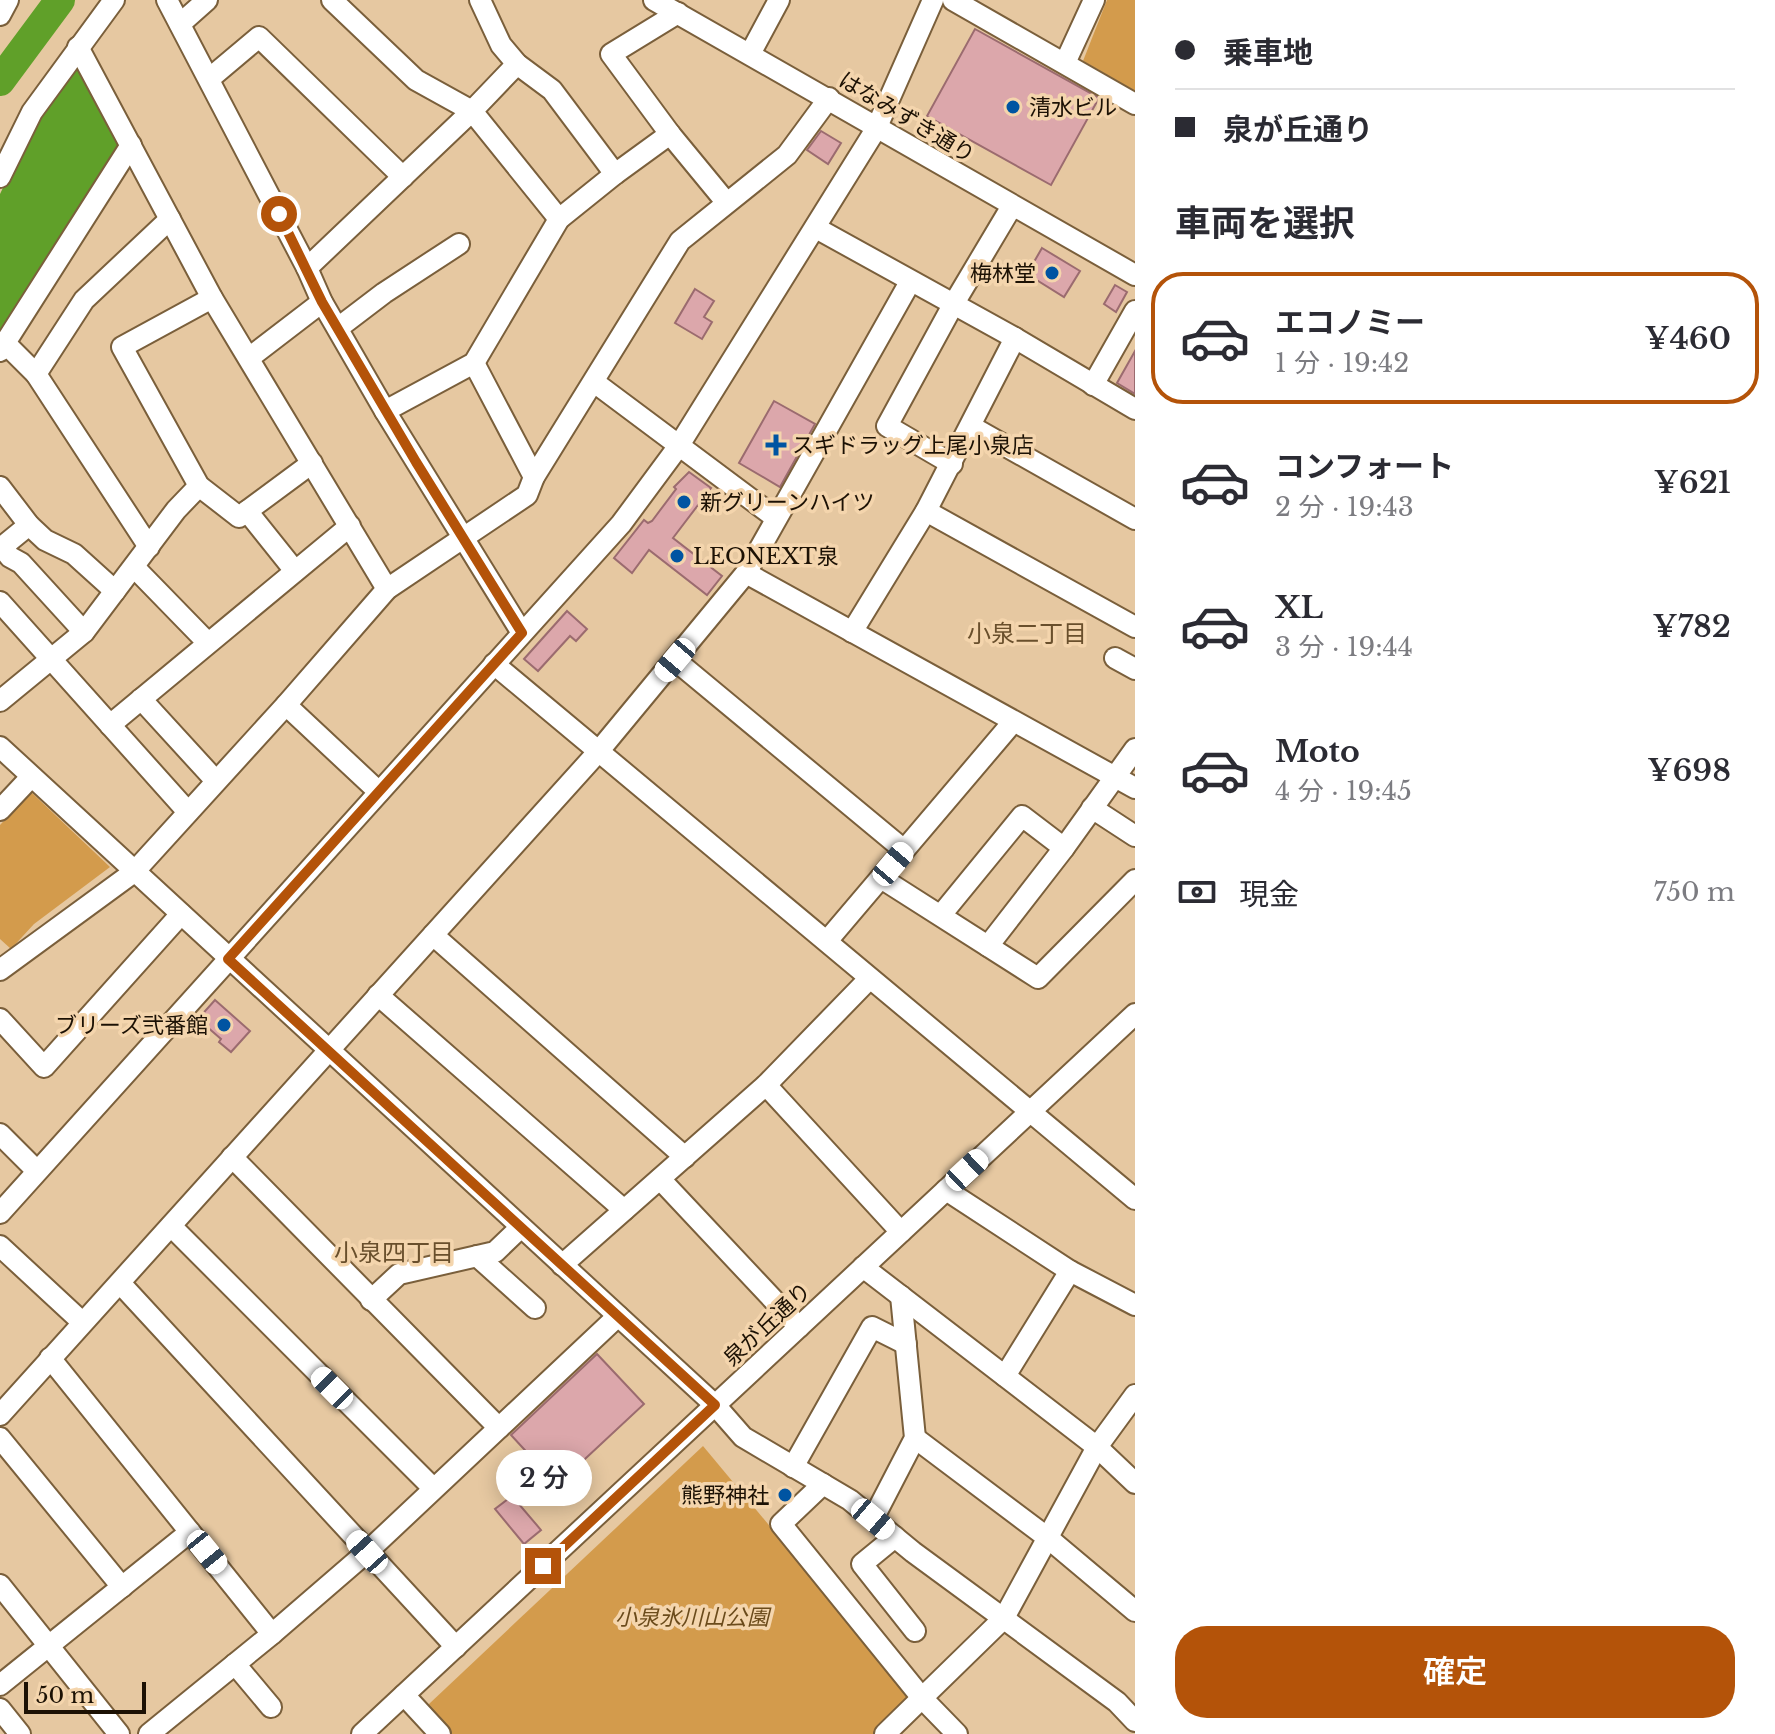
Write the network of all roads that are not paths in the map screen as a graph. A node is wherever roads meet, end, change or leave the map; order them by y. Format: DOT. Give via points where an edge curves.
graph roads {
  1 [pos="8,0"];
  2 [pos="114,0"];
  3 [pos="167,0"];
  4 [pos="207,0"];
  5 [pos="332,0"];
  6 [pos="480,0"];
  7 [pos="654,0"];
  8 [pos="779,0"];
  9 [pos="933,0"];
  10 [pos="953,0"];
  11 [pos="1094,0"];
  12 [pos="678,13"];
  13 [pos="0,15"];
  14 [pos="180,24"];
  15 [pos="78,47"];
  16 [pos="750,54"];
  17 [pos="1065,63"];
  18 [pos="517,64"];
  19 [pos="209,79"];
  20 [pos="829,98"];
  21 [pos="1135,104"];
  22 [pos="472,111"];
  23 [pos="876,129"];
  24 [pos="670,134"];
  25 [pos="131,145"];
  26 [pos="615,174"];
  27 [pos="0,177"];
  28 [pos="403,177"];
  29 [pos="726,202"];
  30 [pos="1012,206"];
  31 [pos="170,219"];
  32 [pos="559,219"];
  33 [pos="816,228"];
  34 [pos="459,244"];
  35 [pos="307,268"];
  36 [pos="1135,275"];
  37 [pos="910,282"];
  38 [pos="212,298"];
  39 [pos="322,302"];
  40 [pos="953,305"];
  41 [pos="1135,311"];
  42 [pos="338,328"];
  43 [pos="1015,338"];
  44 [pos="2,347"];
  45 [pos="249,358"];
  46 [pos="474,363"];
  47 [pos="36,374"];
  48 [pos="594,382"];
  49 [pos="1093,385"];
  50 [pos="1135,409"];
  51 [pos="385,411"];
  52 [pos="972,427"];
  53 [pos="678,447"];
  54 [pos="312,463"];
  55 [pos="952,464"];
  56 [pos="534,477"];
  57 [pos="199,486"];
  58 [pos="0,487"];
  59 [pos="247,511"];
  60 [pos="926,511"];
  61 [pos="776,518"];
  62 [pos="1135,519"];
  63 [pos="29,525"];
  64 [pos="350,526"];
  65 [pos="462,538"];
  66 [pos="149,547"];
  67 [pos="134,567"];
  68 [pos="295,571"];
  69 [pos="746,573"];
  70 [pos="387,589"];
  71 [pos="115,591"];
  72 [pos="3,610"];
  73 [pos="1135,627"];
  74 [pos="84,632"];
  75 [pos="852,632"];
  76 [pos="522,633"];
  77 [pos="208,643"];
  78 [pos="1115,658"];
  79 [pos="51,659"];
  80 [pos="675,660"];
  81 [pos="494,664"];
  82 [pos="1135,669"];
  83 [pos="141,699"];
  84 [pos="0,701"];
  85 [pos="286,705"];
  86 [pos="1013,722"];
  87 [pos="110,725"];
  88 [pos="0,747"];
  89 [pos="1135,749"];
  90 [pos="598,752"];
  91 [pos="31,777"];
  92 [pos="1114,777"];
  93 [pos="216,781"];
  94 [pos="1135,788"];
  95 [pos="379,792"];
  96 [pos="1092,808"];
  97 [pos="0,810"];
  98 [pos="188,812"];
  99 [pos="1135,836"];
  100 [pos="1064,848"];
  101 [pos="904,850"];
  102 [pos="134,872"];
  103 [pos="881,878"];
  104 [pos="1135,880"];
  105 [pos="181,914"];
  106 [pos="941,915"];
  107 [pos="433,935"];
  108 [pos="827,941"];
  109 [pos="988,946"];
  110 [pos="228,959"];
  111 [pos="0,970"];
  112 [pos="869,979"];
  113 [pos="378,995"];
  114 [pos="1135,1014"];
  115 [pos="0,1019"];
  116 [pos="328,1051"];
  117 [pos="766,1085"];
  118 [pos="1030,1111"];
  119 [pos="0,1134"];
  120 [pos="232,1157"];
  121 [pos="685,1157"];
  122 [pos="37,1171"];
  123 [pos="660,1179"];
  124 [pos="946,1190"];
  125 [pos="1135,1199"];
  126 [pos="624,1210"];
  127 [pos="0,1213"];
  128 [pos="171,1226"];
  129 [pos="521,1227"];
  130 [pos="901,1232"];
  131 [pos="0,1246"];
  132 [pos="477,1256"];
  133 [pos="562,1265"];
  134 [pos="863,1267"];
  135 [pos="1070,1271"];
  136 [pos="120,1283"];
  137 [pos="901,1296"];
  138 [pos="371,1300"];
  139 [pos="1135,1305"];
  140 [pos="535,1308"];
  141 [pos="618,1316"];
  142 [pos="82,1322"];
  143 [pos="799,1327"];
  144 [pos="906,1344"];
  145 [pos="50,1358"];
  146 [pos="1005,1376"];
  147 [pos="1135,1395"];
  148 [pos="715,1405"];
  149 [pos="0,1415"];
  150 [pos="499,1428"];
  151 [pos="0,1438"];
  152 [pos="915,1438"];
  153 [pos="1097,1447"];
  154 [pos="793,1467"];
  155 [pos="1135,1483"];
  156 [pos="823,1484"];
  157 [pos="433,1488"];
  158 [pos="873,1519"];
  159 [pos="190,1532"];
  160 [pos="895,1537"];
  161 [pos="1048,1538"];
  162 [pos="367,1552"];
  163 [pos="0,1585"];
  164 [pos="122,1587"];
  165 [pos="1135,1611"];
  166 [pos="1004,1618"];
  167 [pos="915,1631"];
  168 [pos="272,1634"];
  169 [pos="49,1647"];
  170 [pos="456,1647"];
  171 [pos="235,1664"];
  172 [pos="0,1685"];
  173 [pos="404,1695"];
  174 [pos="922,1698"];
  175 [pos="271,1707"];
  176 [pos="0,1709"];
  177 [pos="1135,1721"];
  178 [pos="20,1734"];
  179 [pos="119,1734"];
  180 [pos="149,1734"];
  181 [pos="362,1734"];
  182 [pos="440,1734"];
  183 [pos="885,1734"];
  184 [pos="957,1734"];
  1 -- 13 [label="street"];
  2 -- 15 [label="street"];
  3 -- 14 [label="street"];
  4 -- 14 [label="street"];
  5 -- 22 [label="street" via="416,80"];
  6 -- 18 [label="street" via="501,45"];
  7 -- 12 [label="street, はなみずき通り"];
  8 -- 16 [label="street"];
  9 -- 23 [label="street"];
  10 -- 17 [label="street"];
  11 -- 17 [label="street"];
  12 -- 16 [label="street, はなみずき通り"];
  12 -- 24 [label="street" via="611,54"];
  14 -- 19 [label="street"];
  15 -- 25 [label="street"];
  15 -- 27 [label="street" via="32,112"];
  16 -- 20 [label="street, はなみずき通り"];
  17 -- 21 [label="street"];
  18 -- 22 [label="street"];
  18 -- 26 [label="street" via="552,90"];
  19 -- 28 [label="street" via="259,37"];
  19 -- 35 [label="street"];
  20 -- 23 [label="street, はなみずき通り"];
  20 -- 29 [label="street" via="787,155"];
  22 -- 28 [label="street"];
  22 -- 32 [label="street"];
  23 -- 30 [label="street, はなみずき通り"];
  23 -- 33 [label="street"];
  24 -- 26 [label="street"];
  24 -- 29 [label="street"];
  25 -- 31 [label="street"];
  25 -- 44 [label="street"];
  26 -- 32 [label="street"];
  28 -- 35 [label="street"];
  29 -- 48 [label="street" via="680,241"];
  30 -- 36 [label="street, はなみずき通り"];
  30 -- 40 [label="street"];
  31 -- 38 [label="street"];
  31 -- 47 [label="street" via="84,300"];
  32 -- 46 [label="street"];
  33 -- 37 [label="street"];
  33 -- 53 [label="street"];
  34 -- 42 [label="street"];
  35 -- 39 [label="street"];
  37 -- 40 [label="street"];
  37 -- 61 [label="street"];
  38 -- 45 [label="street"];
  38 -- 57 [label="street" via="122,347"];
  39 -- 42 [label="street"];
  39 -- 45 [label="street"];
  40 -- 43 [label="street"];
  40 -- 55 [label="street" via="887,426"];
  41 -- 49 [label="street"];
  42 -- 51 [label="street"];
  43 -- 49 [label="street"];
  43 -- 52 [label="street"];
  44 -- 47 [label="street"];
  45 -- 54 [label="street"];
  46 -- 51 [label="street"];
  46 -- 56 [label="street"];
  47 -- 66 [label="street"];
  48 -- 53 [label="street"];
  48 -- 56 [label="street"];
  49 -- 50 [label="street"];
  51 -- 65 [label="street"];
  52 -- 55 [label="street"];
  52 -- 62 [label="street"];
  53 -- 61 [label="street"];
  53 -- 76 [label="street" via="621,524"];
  54 -- 59 [label="street"];
  54 -- 64 [label="street"];
  55 -- 60 [label="street"];
  56 -- 65 [label="street" via="527,495"];
  57 -- 59 [label="street" via="239,517"];
  57 -- 66 [label="street"];
  58 -- 63 [label="street"];
  59 -- 68 [label="street"];
  60 -- 73 [label="street"];
  60 -- 75 [label="street"];
  61 -- 69 [label="street"];
  63 -- 71 [label="street" via="74,554"];
  63 -- 74 [label="street" via="2,547"];
  64 -- 68 [label="street"];
  64 -- 70 [label="street"];
  65 -- 70 [label="street"];
  65 -- 76 [label="street"];
  66 -- 67 [label="street"];
  67 -- 71 [label="street"];
  67 -- 77 [label="street"];
  68 -- 77 [label="street"];
  69 -- 75 [label="street"];
  69 -- 80 [label="street"];
  70 -- 85 [label="street"];
  71 -- 74 [label="street"];
  72 -- 79 [label="street"];
  74 -- 79 [label="street"];
  75 -- 86 [label="street"];
  76 -- 81 [label="street"];
  77 -- 83 [label="street"];
  78 -- 82 [label="street"];
  79 -- 84 [label="street"];
  79 -- 87 [label="street"];
  80 -- 90 [label="street"];
  80 -- 101 [label="street"];
  81 -- 90 [label="street"];
  81 -- 95 [label="street"];
  83 -- 87 [label="street"];
  83 -- 93 [label="street"];
  85 -- 93 [label="street"];
  85 -- 95 [label="street"];
  86 -- 92 [label="street"];
  86 -- 101 [label="street"];
  87 -- 98 [label="street"];
  88 -- 91 [label="street"];
  89 -- 92 [label="street"];
  90 -- 107 [label="street"];
  90 -- 108 [label="street"];
  91 -- 97 [label="street"];
  91 -- 102 [label="street"];
  92 -- 94 [label="street"];
  92 -- 96 [label="street"];
  93 -- 98 [label="street"];
  95 -- 110 [label="street"];
  96 -- 99 [label="street"];
  96 -- 100 [label="street"];
  98 -- 102 [label="street"];
  100 -- 106 [label="street" via="1022,816"];
  100 -- 109 [label="street"];
  101 -- 103 [label="street"];
  102 -- 105 [label="street"];
  102 -- 111 [label="street"];
  103 -- 106 [label="street"];
  103 -- 108 [label="street"];
  104 -- 109 [label="street" via="1038,978"];
  105 -- 110 [label="street"];
  105 -- 115 [label="street" via="44,1067"];
  106 -- 109 [label="street"];
  107 -- 113 [label="street"];
  107 -- 121 [label="street"];
  108 -- 112 [label="street"];
  110 -- 116 [label="street"];
  110 -- 122 [label="street"];
  112 -- 117 [label="street"];
  112 -- 118 [label="street"];
  113 -- 116 [label="street"];
  113 -- 126 [label="street"];
  114 -- 118 [label="street, 泉が丘通り"];
  116 -- 120 [label="street"];
  116 -- 129 [label="street"];
  117 -- 121 [label="street"];
  117 -- 130 [label="street"];
  118 -- 124 [label="street, 泉が丘通り"];
  118 -- 125 [label="street"];
  119 -- 122 [label="street"];
  120 -- 128 [label="street"];
  120 -- 138 [label="street"];
  121 -- 123 [label="street"];
  122 -- 127 [label="street"];
  123 -- 126 [label="street"];
  123 -- 143 [label="street"];
  124 -- 130 [label="street, 泉が丘通り"];
  124 -- 135 [label="street"];
  126 -- 133 [label="street"];
  128 -- 136 [label="street"];
  128 -- 157 [label="street"];
  129 -- 132 [label="street" via="495,1252"];
  129 -- 133 [label="street"];
  130 -- 134 [label="street, 泉が丘通り"];
  131 -- 142 [label="street"];
  132 -- 138 [label="street" via="399,1274"];
  132 -- 140 [label="street"];
  133 -- 141 [label="street"];
  134 -- 137 [label="street"];
  134 -- 143 [label="street, 泉が丘通り"];
  135 -- 139 [label="street"];
  135 -- 146 [label="street"];
  136 -- 142 [label="street"];
  136 -- 162 [label="street"];
  137 -- 144 [label="street"];
  137 -- 146 [label="street"];
  138 -- 150 [label="street"];
  141 -- 148 [label="street"];
  141 -- 150 [label="street"];
  142 -- 145 [label="street"];
  143 -- 148 [label="street, 泉が丘通り"];
  144 -- 152 [label="street"];
  144 -- 154 [label="street" via="872,1327"];
  145 -- 149 [label="street"];
  145 -- 159 [label="street"];
  146 -- 153 [label="street"];
  147 -- 153 [label="street"];
  148 -- 154 [label="street" via="743,1437"];
  148 -- 170 [label="street, 泉が丘通り"];
  150 -- 157 [label="street"];
  151 -- 164 [label="street"];
  152 -- 158 [label="street"];
  152 -- 161 [label="street"];
  153 -- 155 [label="street"];
  153 -- 161 [label="street"];
  154 -- 156 [label="street"];
  156 -- 158 [label="street"];
  156 -- 174 [label="street" via="781,1524"];
  157 -- 162 [label="street"];
  158 -- 160 [label="street"];
  159 -- 164 [label="street"];
  159 -- 168 [label="street"];
  160 -- 166 [label="street"];
  160 -- 167 [label="street" via="862,1564"];
  161 -- 165 [label="street"];
  161 -- 166 [label="street"];
  162 -- 168 [label="street"];
  162 -- 170 [label="street"];
  163 -- 169 [label="street"];
  164 -- 169 [label="street"];
  166 -- 174 [label="street"];
  166 -- 177 [label="street"];
  168 -- 171 [label="street"];
  169 -- 172 [label="street"];
  169 -- 179 [label="street"];
  170 -- 173 [label="street, 泉が丘通り"];
  171 -- 175 [label="street"];
  171 -- 180 [label="street"];
  173 -- 181 [label="street, 泉が丘通り"];
  173 -- 182 [label="street"];
  174 -- 183 [label="street"];
  174 -- 184 [label="street"];
  176 -- 178 [label="street"];
}
